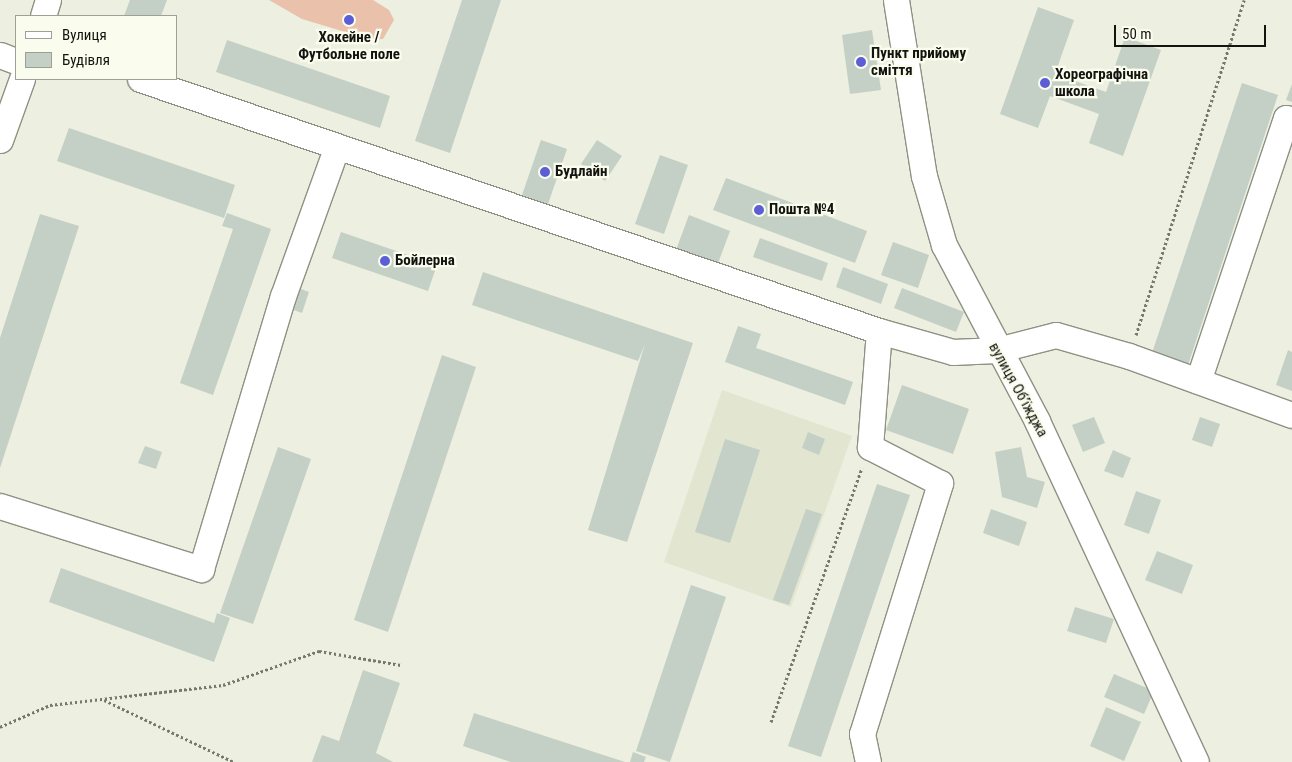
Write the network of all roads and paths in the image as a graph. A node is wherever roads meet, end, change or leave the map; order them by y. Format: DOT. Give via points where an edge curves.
graph roads {
  1 [pos="48,0"];
  2 [pos="896,0"];
  3 [pos="1244,0"];
  4 [pos="43,15"];
  5 [pos="0,55"];
  6 [pos="15,61"];
  7 [pos="22,80"];
  8 [pos="143,80"];
  9 [pos="1292,120"];
  10 [pos="0,140"];
  11 [pos="337,146"];
  12 [pos="879,331"];
  13 [pos="997,350"];
  14 [pos="1129,356"];
  15 [pos="1198,381"];
  16 [pos="1292,415"];
  17 [pos="870,447"];
  18 [pos="0,506"];
  19 [pos="401,665"];
  20 [pos="104,700"];
  21 [pos="772,722"];
  22 [pos="0,727"];
  23 [pos="234,762"];
  24 [pos="868,762"];
  25 [pos="1196,762"];
  1 -- 4 [label="street"];
  2 -- 13 [label="street, вулиця Обʼїжджа" via="924,176 944,245"];
  3 -- 14 [label="path"];
  5 -- 6 [label="street"];
  7 -- 10 [label="street"];
  8 -- 11 [label="street"];
  9 -- 15 [label="street" via="1286,118"];
  11 -- 12 [label="street"];
  11 -- 18 [label="street" via="283,296 201,569"];
  12 -- 13 [label="street" via="953,352"];
  12 -- 17 [label="street"];
  13 -- 14 [label="street" via="1056,335"];
  13 -- 25 [label="street, вулиця Обʼїжджа" via="1037,421"];
  14 -- 15 [label="street"];
  15 -- 16 [label="street"];
  17 -- 21 [label="path"];
  17 -- 24 [label="street" via="940,483 862,734"];
  19 -- 20 [label="path" via="319,651 224,685"];
  20 -- 22 [label="path" via="50,705"];
  20 -- 23 [label="path"];
}
